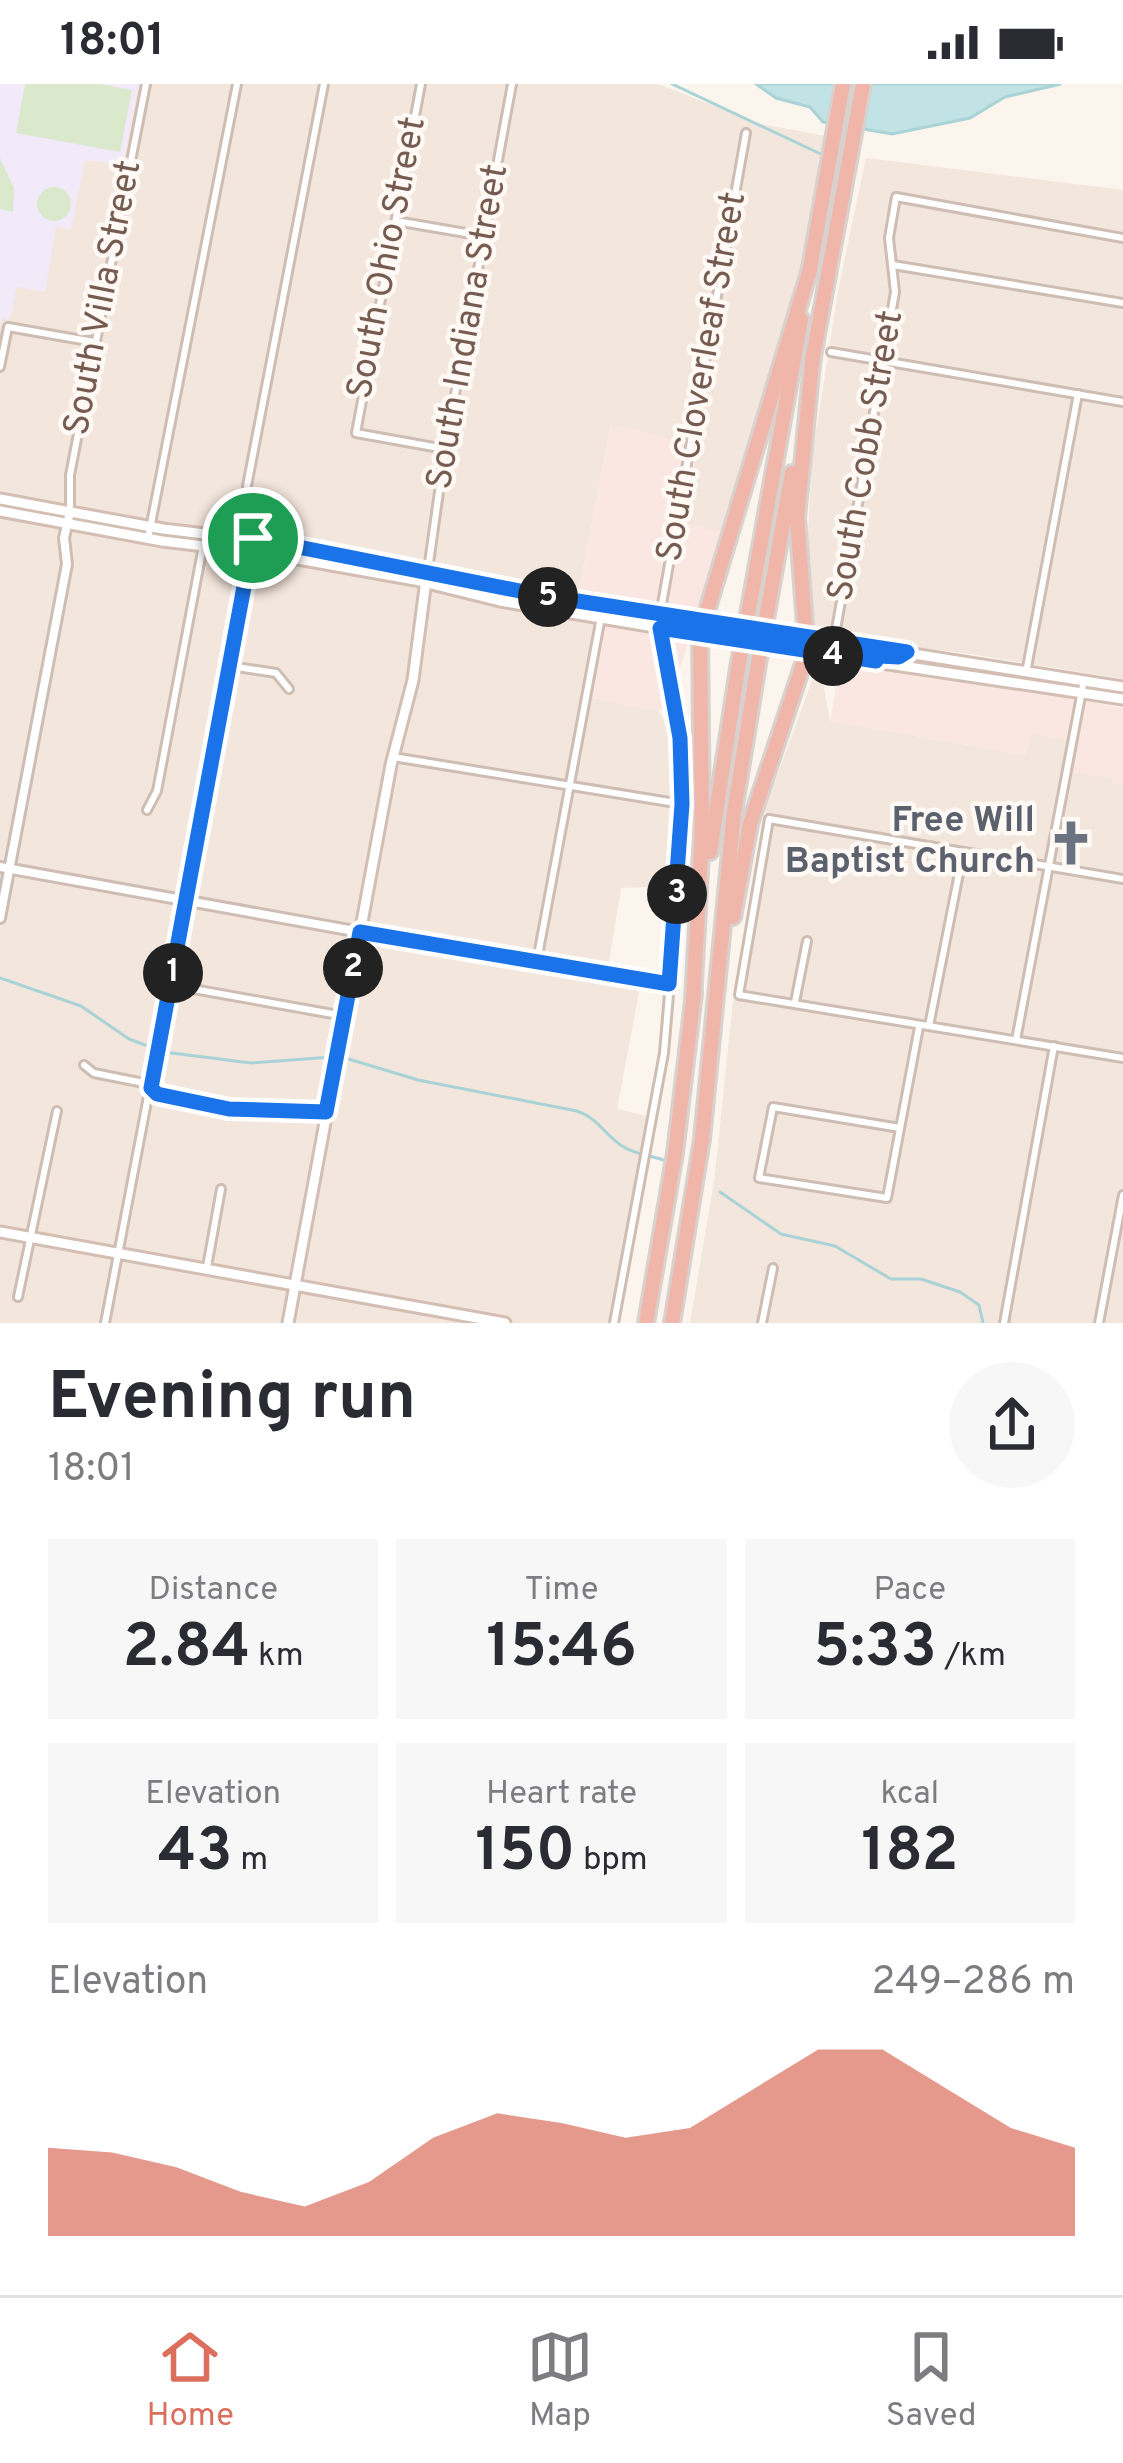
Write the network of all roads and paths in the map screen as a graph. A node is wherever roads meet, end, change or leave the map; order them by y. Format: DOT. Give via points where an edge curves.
graph roads {
  1 [pos="146,84"];
  2 [pos="237,84"];
  3 [pos="324,84"];
  4 [pos="421,84"];
  5 [pos="512,84"];
  6 [pos="843,84"];
  7 [pos="863,84"];
  8 [pos="746,133"];
  9 [pos="395,220"];
  10 [pos="483,236"];
  11 [pos="1123,238"];
  12 [pos="893,266"];
  13 [pos="810,269"];
  14 [pos="1123,303"];
  15 [pos="95,342"];
  16 [pos="831,352"];
  17 [pos="813,354"];
  18 [pos="883,363"];
  19 [pos="0,367"];
  20 [pos="1078,394"];
  21 [pos="1123,403"];
  22 [pos="445,449"];
  23 [pos="0,499"];
  24 [pos="0,512"];
  25 [pos="69,518"];
  26 [pos="149,532"];
  27 [pos="252,544"];
  28 [pos="202,546"];
  29 [pos="427,576"];
  30 [pos="602,612"];
  31 [pos="660,622"];
  32 [pos="701,628"];
  33 [pos="833,644"];
  34 [pos="807,646"];
  35 [pos="907,652"];
  36 [pos="876,661"];
  37 [pos="230,666"];
  38 [pos="1026,676"];
  39 [pos="1083,686"];
  40 [pos="1123,687"];
  41 [pos="289,689"];
  42 [pos="1123,699"];
  43 [pos="393,758"];
  44 [pos="569,787"];
  45 [pos="682,804"];
  46 [pos="147,810"];
  47 [pos="963,853"];
  48 [pos="1050,867"];
  49 [pos="4,868"];
  50 [pos="1123,879"];
  51 [pos="186,901"];
  52 [pos="0,918"];
  53 [pos="360,932"];
  54 [pos="807,941"];
  55 [pos="536,962"];
  56 [pos="669,984"];
  57 [pos="171,985"];
  58 [pos="719,999"];
  59 [pos="693,1000"];
  60 [pos="794,1004"];
  61 [pos="344,1016"];
  62 [pos="924,1026"];
  63 [pos="1016,1040"];
  64 [pos="1054,1046"];
  65 [pos="1123,1058"];
  66 [pos="84,1065"];
  67 [pos="151,1088"];
  68 [pos="57,1111"];
  69 [pos="326,1112"];
  70 [pos="900,1128"];
  71 [pos="221,1189"];
  72 [pos="1123,1195"];
  73 [pos="0,1232"];
  74 [pos="31,1238"];
  75 [pos="119,1254"];
  76 [pos="773,1268"];
  77 [pos="207,1271"];
  78 [pos="294,1287"];
  79 [pos="18,1297"];
  80 [pos="105,1323"];
  81 [pos="288,1323"];
  82 [pos="505,1323"];
  83 [pos="614,1323"];
  84 [pos="646,1323"];
  85 [pos="672,1323"];
  86 [pos="762,1323"];
  87 [pos="1004,1323"];
  88 [pos="1100,1323"];
  1 -- 15 [label="street, South Villa Street"];
  2 -- 26 [label="street"];
  3 -- 27 [label="street" via="247,486"];
  4 -- 9 [label="street, South Ohio Street"];
  5 -- 10 [label="street, South Indiana Street"];
  6 -- 13 [label="highway"];
  7 -- 17 [label="highway"];
  8 -- 31 [label="street, South Cloverleaf Street"];
  9 -- 10 [label="street"];
  9 -- 22 [label="street, South Ohio Street" via="356,433"];
  10 -- 22 [label="street, South Indiana Street"];
  11 -- 12 [label="street, South Cobb Street" via="896,197"];
  12 -- 14 [label="street"];
  12 -- 18 [label="street, South Cobb Street"];
  13 -- 32 [label="highway"];
  13 -- 59 [label="highway, bridge" via="714,812"];
  15 -- 19 [label="street" via="8,326"];
  15 -- 25 [label="street, South Villa Street"];
  16 -- 18 [label="street"];
  17 -- 34 [label="highway" via="797,517"];
  17 -- 58 [label="highway, bridge" via="736,799"];
  18 -- 20 [label="street"];
  18 -- 33 [label="street, South Cobb Street"];
  20 -- 21 [label="street"];
  20 -- 38 [label="street"];
  22 -- 29 [label="street, South Indiana Street"];
  23 -- 25 [label="main road"];
  24 -- 25 [label="main road"];
  25 -- 26 [label="main road"];
  25 -- 49 [label="street" via="67,564"];
  26 -- 27 [label="main road"];
  26 -- 28 [label="main road"];
  27 -- 28 [label="main road"];
  27 -- 29 [label="main road"];
  27 -- 37 [label="street"];
  28 -- 46 [label="street"];
  29 -- 30 [label="main road"];
  29 -- 43 [label="main road"];
  30 -- 31 [label="main road"];
  30 -- 44 [label="street"];
  31 -- 32 [label="main road"];
  31 -- 45 [label="street"];
  32 -- 34 [label="main road"];
  32 -- 59 [label="highway"];
  33 -- 34 [label="main road"];
  33 -- 35 [label="main road"];
  34 -- 36 [label="main road"];
  34 -- 58 [label="highway" via="750,824"];
  35 -- 36 [label="main road"];
  35 -- 38 [label="main road"];
  36 -- 38 [label="main road"];
  37 -- 41 [label="street" via="276,674"];
  37 -- 51 [label="street"];
  38 -- 39 [label="main road"];
  39 -- 40 [label="main road"];
  39 -- 42 [label="main road"];
  39 -- 48 [label="street"];
  43 -- 44 [label="street"];
  43 -- 53 [label="main road"];
  44 -- 45 [label="street"];
  44 -- 55 [label="street"];
  45 -- 56 [label="street"];
  47 -- 48 [label="street"];
  47 -- 60 [label="street" via="769,819 739,995"];
  47 -- 62 [label="street"];
  48 -- 50 [label="street"];
  48 -- 63 [label="street"];
  49 -- 51 [label="street"];
  49 -- 52 [label="street"];
  51 -- 53 [label="street"];
  51 -- 57 [label="street"];
  53 -- 55 [label="street"];
  53 -- 61 [label="main road"];
  54 -- 60 [label="street"];
  55 -- 56 [label="street"];
  56 -- 83 [label="street" via="664,1053"];
  57 -- 61 [label="street"];
  57 -- 67 [label="street"];
  58 -- 85 [label="highway"];
  59 -- 84 [label="highway"];
  60 -- 62 [label="street"];
  61 -- 69 [label="main road"];
  62 -- 63 [label="street"];
  62 -- 70 [label="street"];
  63 -- 64 [label="street"];
  64 -- 65 [label="street"];
  64 -- 87 [label="street"];
  66 -- 67 [label="street"];
  67 -- 69 [label="street" via="229,1109"];
  67 -- 75 [label="street"];
  68 -- 74 [label="street"];
  69 -- 78 [label="main road"];
  70 -- 70 [label="street" via="887,1198 759,1178 772,1107"];
  71 -- 77 [label="street"];
  72 -- 88 [label="street"];
  73 -- 74 [label="main road"];
  74 -- 75 [label="main road"];
  74 -- 79 [label="street"];
  75 -- 77 [label="main road"];
  75 -- 80 [label="street"];
  76 -- 86 [label="street"];
  77 -- 78 [label="main road"];
  78 -- 81 [label="main road"];
  78 -- 82 [label="main road"];
}
